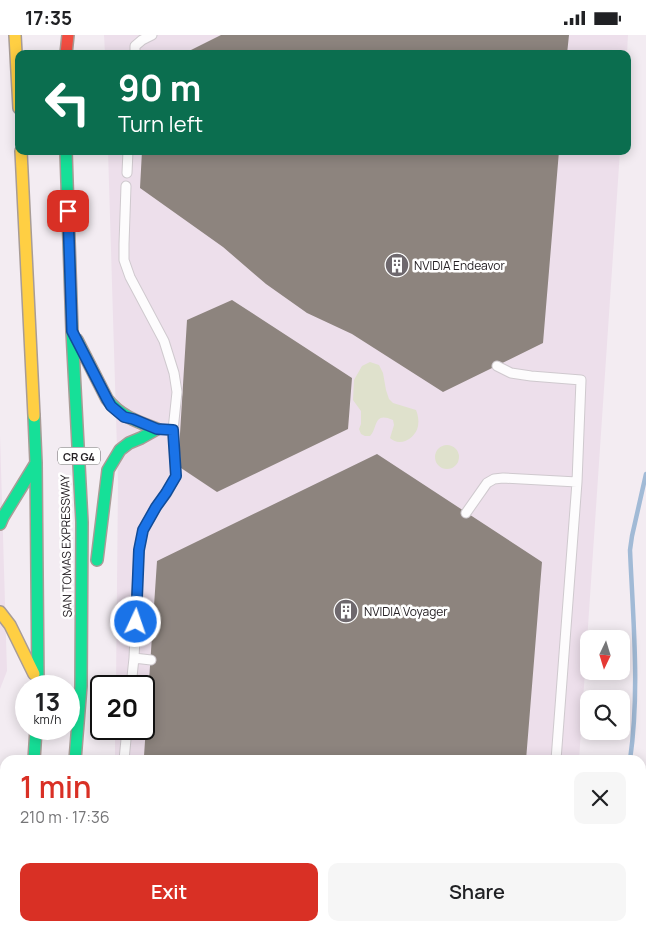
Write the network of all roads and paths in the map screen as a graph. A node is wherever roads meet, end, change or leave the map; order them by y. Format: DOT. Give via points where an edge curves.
graph roads {
  1 [pos="15,35"];
  2 [pos="64,35"];
  3 [pos="68,35"];
  4 [pos="152,35"];
  5 [pos="140,37"];
  6 [pos="16,50"];
  7 [pos="65,50"];
  8 [pos="66,50"];
  9 [pos="135,50"];
  10 [pos="21,155"];
  11 [pos="66,155"];
  12 [pos="128,155"];
  13 [pos="127,173"];
  14 [pos="126,187"];
  15 [pos="72,331"];
  16 [pos="497,366"];
  17 [pos="157,429"];
  18 [pos="173,430"];
  19 [pos="36,463"];
  20 [pos="577,483"];
  21 [pos="466,513"];
  22 [pos="0,524"];
  23 [pos="95,570"];
  24 [pos="93,590"];
  25 [pos="0,613"];
  26 [pos="134,658"];
  27 [pos="151,660"];
  28 [pos="34,675"];
  29 [pos="38,675"];
  30 [pos="132,675"];
  31 [pos="81,686"];
  32 [pos="33,740"];
  33 [pos="35,740"];
  34 [pos="126,740"];
  35 [pos="88,741"];
  36 [pos="25,755"];
  37 [pos="34,755"];
  38 [pos="75,755"];
  39 [pos="124,755"];
  40 [pos="556,755"];
  1 -- 6 [label="highway"];
  2 -- 7 [label="highway"];
  3 -- 8 [label="highway"];
  4 -- 5 [label="lane"];
  5 -- 9 [label="lane"];
  10 -- 19 [label="highway"];
  11 -- 15 [label="highway, SAN TOMAS EXPRESSWAY / CR G4"];
  12 -- 13 [label="lane"];
  14 -- 18 [label="lane" via="124,260 164,341 174,373 177,392"];
  15 -- 17 [label="highway" via="111,406 124,417"];
  15 -- 31 [label="highway, SAN TOMAS EXPRESSWAY / CR G4" via="82,522"];
  16 -- 20 [label="lane" via="510,373 582,380"];
  17 -- 18 [label="lane"];
  17 -- 23 [label="highway" via="120,450 108,470"];
  18 -- 26 [label="lane" via="176,476 143,530 139,550"];
  19 -- 22 [label="highway"];
  19 -- 29 [label="highway"];
  20 -- 21 [label="lane" via="494,479 487,483"];
  20 -- 40 [label="lane"];
  24 -- 31 [label="highway"];
  25 -- 28 [label="highway" via="10,625"];
  26 -- 27 [label="lane"];
  26 -- 30 [label="lane"];
  31 -- 35 [label="highway"];
  31 -- 38 [label="highway, SAN TOMAS EXPRESSWAY / CR G4"];
  32 -- 36 [label="highway"];
  33 -- 37 [label="highway"];
  34 -- 39 [label="lane"];
}
